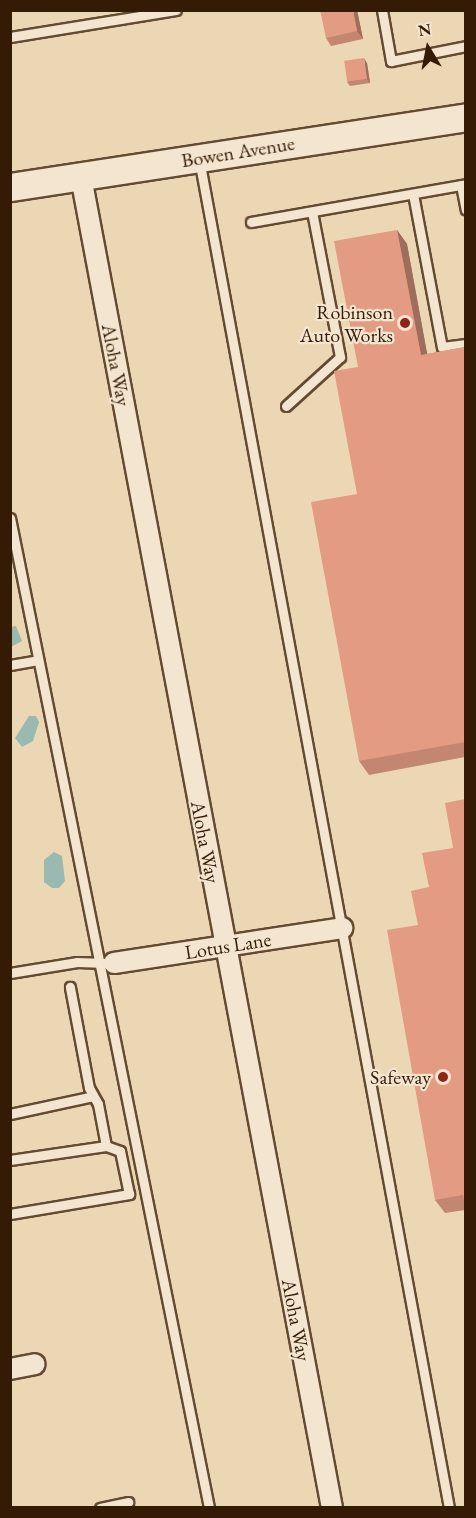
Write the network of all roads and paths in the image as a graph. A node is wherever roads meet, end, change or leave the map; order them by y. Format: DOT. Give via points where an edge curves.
graph roads {
  1 [pos="176,10"];
  2 [pos="382,10"];
  3 [pos="10,37"];
  4 [pos="465,46"];
  5 [pos="465,117"];
  6 [pos="199,158"];
  7 [pos="81,177"];
  8 [pos="463,184"];
  9 [pos="10,187"];
  10 [pos="413,194"];
  11 [pos="465,210"];
  12 [pos="312,212"];
  13 [pos="251,222"];
  14 [pos="465,344"];
  15 [pos="286,405"];
  16 [pos="10,518"];
  17 [pos="38,660"];
  18 [pos="10,665"];
  19 [pos="342,928"];
  20 [pos="225,946"];
  21 [pos="108,963"];
  22 [pos="10,973"];
  23 [pos="70,987"];
  24 [pos="93,1096"];
  25 [pos="10,1114"];
  26 [pos="106,1146"];
  27 [pos="10,1160"];
  28 [pos="10,1214"];
  29 [pos="35,1364"];
  30 [pos="10,1369"];
  31 [pos="128,1503"];
  32 [pos="100,1508"];
  33 [pos="209,1508"];
  34 [pos="332,1508"];
  35 [pos="449,1508"];
  1 -- 3 [label="lane"];
  2 -- 4 [label="lane" via="391,61"];
  5 -- 6 [label="street, Bowen Avenue"];
  6 -- 7 [label="street, Bowen Avenue"];
  6 -- 19 [label="lane"];
  7 -- 9 [label="street, Bowen Avenue"];
  7 -- 20 [label="street, Aloha Way"];
  8 -- 10 [label="lane"];
  8 -- 11 [label="lane"];
  10 -- 12 [label="lane"];
  10 -- 14 [label="lane" via="442,347"];
  12 -- 13 [label="lane"];
  12 -- 15 [label="lane" via="340,357"];
  16 -- 17 [label="lane"];
  17 -- 18 [label="lane"];
  17 -- 21 [label="lane"];
  19 -- 20 [label="street, Lotus Lane"];
  19 -- 35 [label="lane"];
  20 -- 21 [label="street, Lotus Lane"];
  20 -- 34 [label="street, Aloha Way"];
  21 -- 22 [label="lane" via="77,962"];
  21 -- 33 [label="lane"];
  23 -- 24 [label="lane"];
  24 -- 25 [label="lane"];
  24 -- 26 [label="lane"];
  26 -- 27 [label="lane"];
  26 -- 28 [label="lane" via="120,1151 129,1194"];
  29 -- 30 [label="street"];
  31 -- 32 [label="lane"];
}
